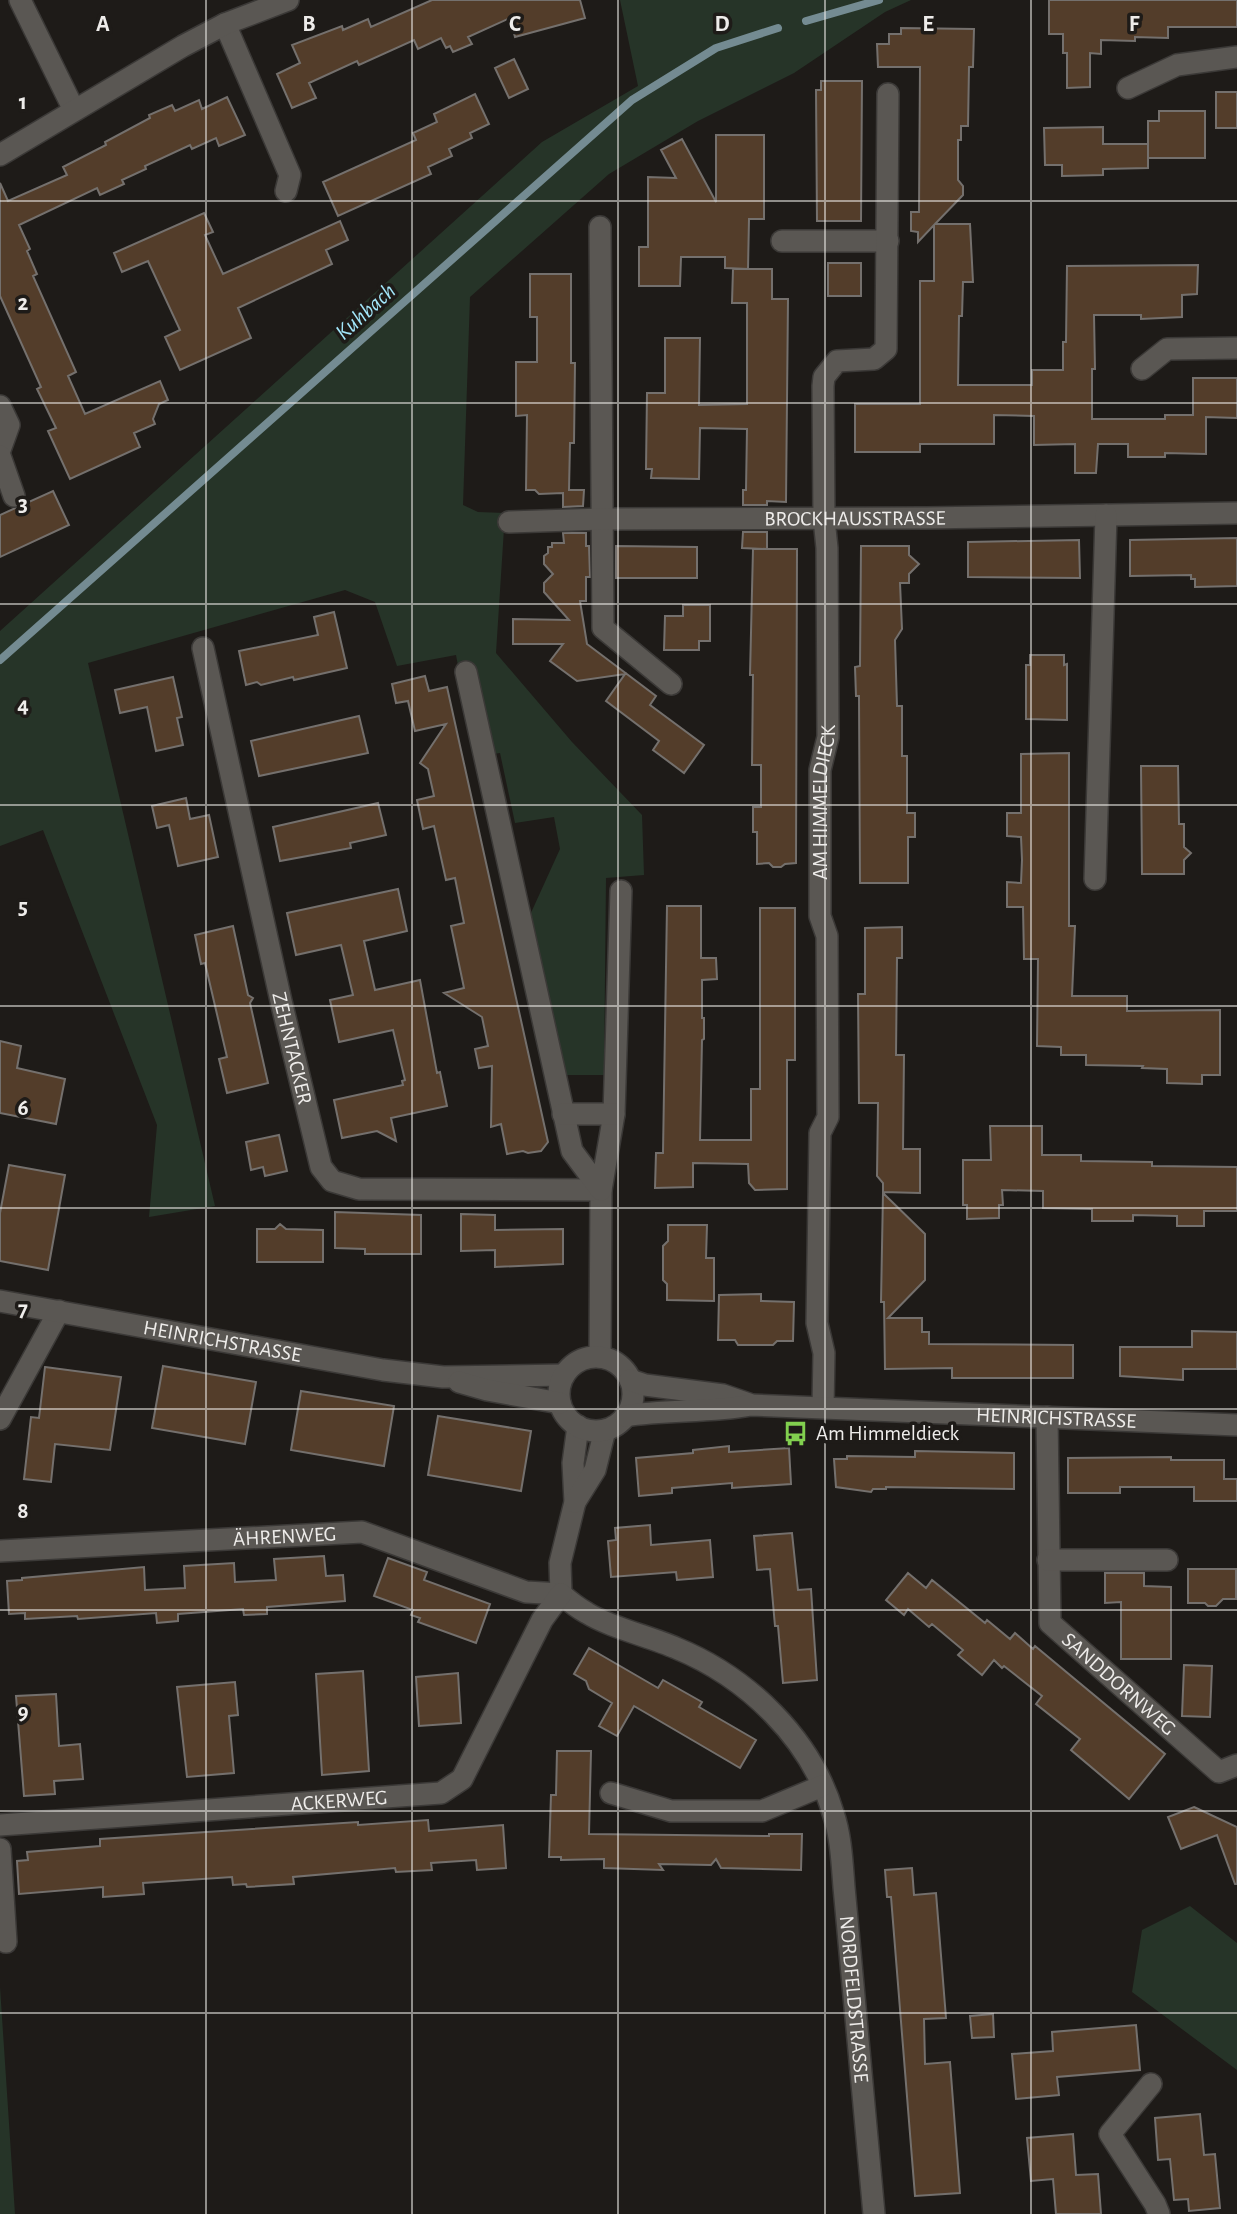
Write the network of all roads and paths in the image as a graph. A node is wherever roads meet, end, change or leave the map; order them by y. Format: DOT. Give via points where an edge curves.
graph roads {
  1 [pos="20,0"];
  2 [pos="288,0"];
  3 [pos="225,24"];
  4 [pos="1237,57"];
  5 [pos="1128,88"];
  6 [pos="888,94"];
  7 [pos="74,110"];
  8 [pos="0,156"];
  9 [pos="286,191"];
  10 [pos="600,227"];
  11 [pos="782,241"];
  12 [pos="888,241"];
  13 [pos="1237,348"];
  14 [pos="1142,369"];
  15 [pos="0,406"];
  16 [pos="0,453"];
  17 [pos="14,496"];
  18 [pos="1237,513"];
  19 [pos="1106,514"];
  20 [pos="603,519"];
  21 [pos="824,519"];
  22 [pos="509,522"];
  23 [pos="203,648"];
  24 [pos="466,672"];
  25 [pos="671,684"];
  26 [pos="1095,879"];
  27 [pos="621,891"];
  28 [pos="563,1114"];
  29 [pos="614,1114"];
  30 [pos="601,1189"];
  31 [pos="0,1301"];
  32 [pos="59,1311"];
  33 [pos="600,1357"];
  34 [pos="564,1375"];
  35 [pos="443,1377"];
  36 [pos="630,1380"];
  37 [pos="560,1403"];
  38 [pos="751,1405"];
  39 [pos="823,1407"];
  40 [pos="625,1416"];
  41 [pos="1048,1417"];
  42 [pos="0,1419"];
  43 [pos="1237,1425"];
  44 [pos="578,1426"];
  45 [pos="604,1430"];
  46 [pos="575,1502"];
  47 [pos="0,1551"];
  48 [pos="1048,1560"];
  49 [pos="1167,1560"];
  50 [pos="561,1594"];
  51 [pos="1237,1765"];
  52 [pos="822,1786"];
  53 [pos="611,1793"];
  54 [pos="0,1825"];
  55 [pos="0,1849"];
  56 [pos="6,1942"];
  57 [pos="1151,2084"];
  58 [pos="874,2214"];
  59 [pos="1159,2214"];
  1 -- 7 [label="street"];
  2 -- 3 [label="street"];
  3 -- 7 [label="street"];
  3 -- 9 [label="street" via="290,174"];
  4 -- 5 [label="street" via="1177,65"];
  6 -- 12 [label="street, AM HIMMELDIECK"];
  7 -- 8 [label="street"];
  10 -- 20 [label="street"];
  11 -- 12 [label="street"];
  12 -- 21 [label="street, AM HIMMELDIECK" via="886,349 874,359 837,361 824,377"];
  13 -- 14 [label="street" via="1167,349"];
  15 -- 16 [label="street" via="9,425"];
  16 -- 17 [label="street"];
  18 -- 19 [label="street, BROCKHAUSSTRASSE"];
  19 -- 21 [label="street, BROCKHAUSSTRASSE"];
  19 -- 26 [label="street"];
  20 -- 21 [label="street, BROCKHAUSSTRASSE"];
  20 -- 22 [label="street, BROCKHAUSSTRASSE"];
  20 -- 25 [label="street" via="603,628"];
  21 -- 39 [label="street, AM HIMMELDIECK" via="828,737 820,770 820,916 827,936 828,1117 820,1133 817,1323 824,1353"];
  23 -- 30 [label="street, ZEHNTACKER" via="321,1167 332,1181 359,1189"];
  24 -- 28 [label="street"];
  27 -- 29 [label="street"];
  28 -- 29 [label="street"];
  28 -- 30 [label="street" via="572,1151"];
  29 -- 30 [label="street"];
  30 -- 33 [label="street"];
  31 -- 32 [label="street, HEINRICHSTRASSE"];
  32 -- 35 [label="street, HEINRICHSTRASSE"];
  32 -- 42 [label="street"];
  33 -- 34 [label="street" via="579,1361"];
  33 -- 36 [label="street" via="613,1361"];
  34 -- 35 [label="street, HEINRICHSTRASSE"];
  34 -- 37 [label="street"];
  35 -- 37 [label="street, HEINRICHSTRASSE" via="487,1391"];
  36 -- 38 [label="street, HEINRICHSTRASSE" via="723,1395"];
  36 -- 40 [label="street" via="633,1393"];
  37 -- 44 [label="street" via="566,1417"];
  38 -- 39 [label="street, HEINRICHSTRASSE"];
  38 -- 40 [label="street, HEINRICHSTRASSE"];
  39 -- 41 [label="street, HEINRICHSTRASSE"];
  40 -- 45 [label="street"];
  41 -- 43 [label="street, HEINRICHSTRASSE"];
  41 -- 48 [label="street, SANDDORNWEG"];
  44 -- 45 [label="street"];
  44 -- 46 [label="street" via="573,1463"];
  45 -- 46 [label="street" via="595,1470"];
  46 -- 50 [label="street" via="560,1563"];
  47 -- 50 [label="street, ÄHRENWEG" via="362,1532 526,1592"];
  48 -- 49 [label="street"];
  48 -- 51 [label="street, SANDDORNWEG" via="1050,1623 1219,1772"];
  50 -- 52 [label="street, NORDFELDSTRASSE" via="589,1615 680,1649 740,1682 789,1730"];
  50 -- 54 [label="street, ACKERWEG" via="542,1620 462,1779 441,1793"];
  52 -- 53 [label="street" via="762,1811 671,1811"];
  52 -- 58 [label="street, NORDFELDSTRASSE" via="840,1842"];
  55 -- 56 [label="street"];
  57 -- 59 [label="street" via="1110,2134"];
}
